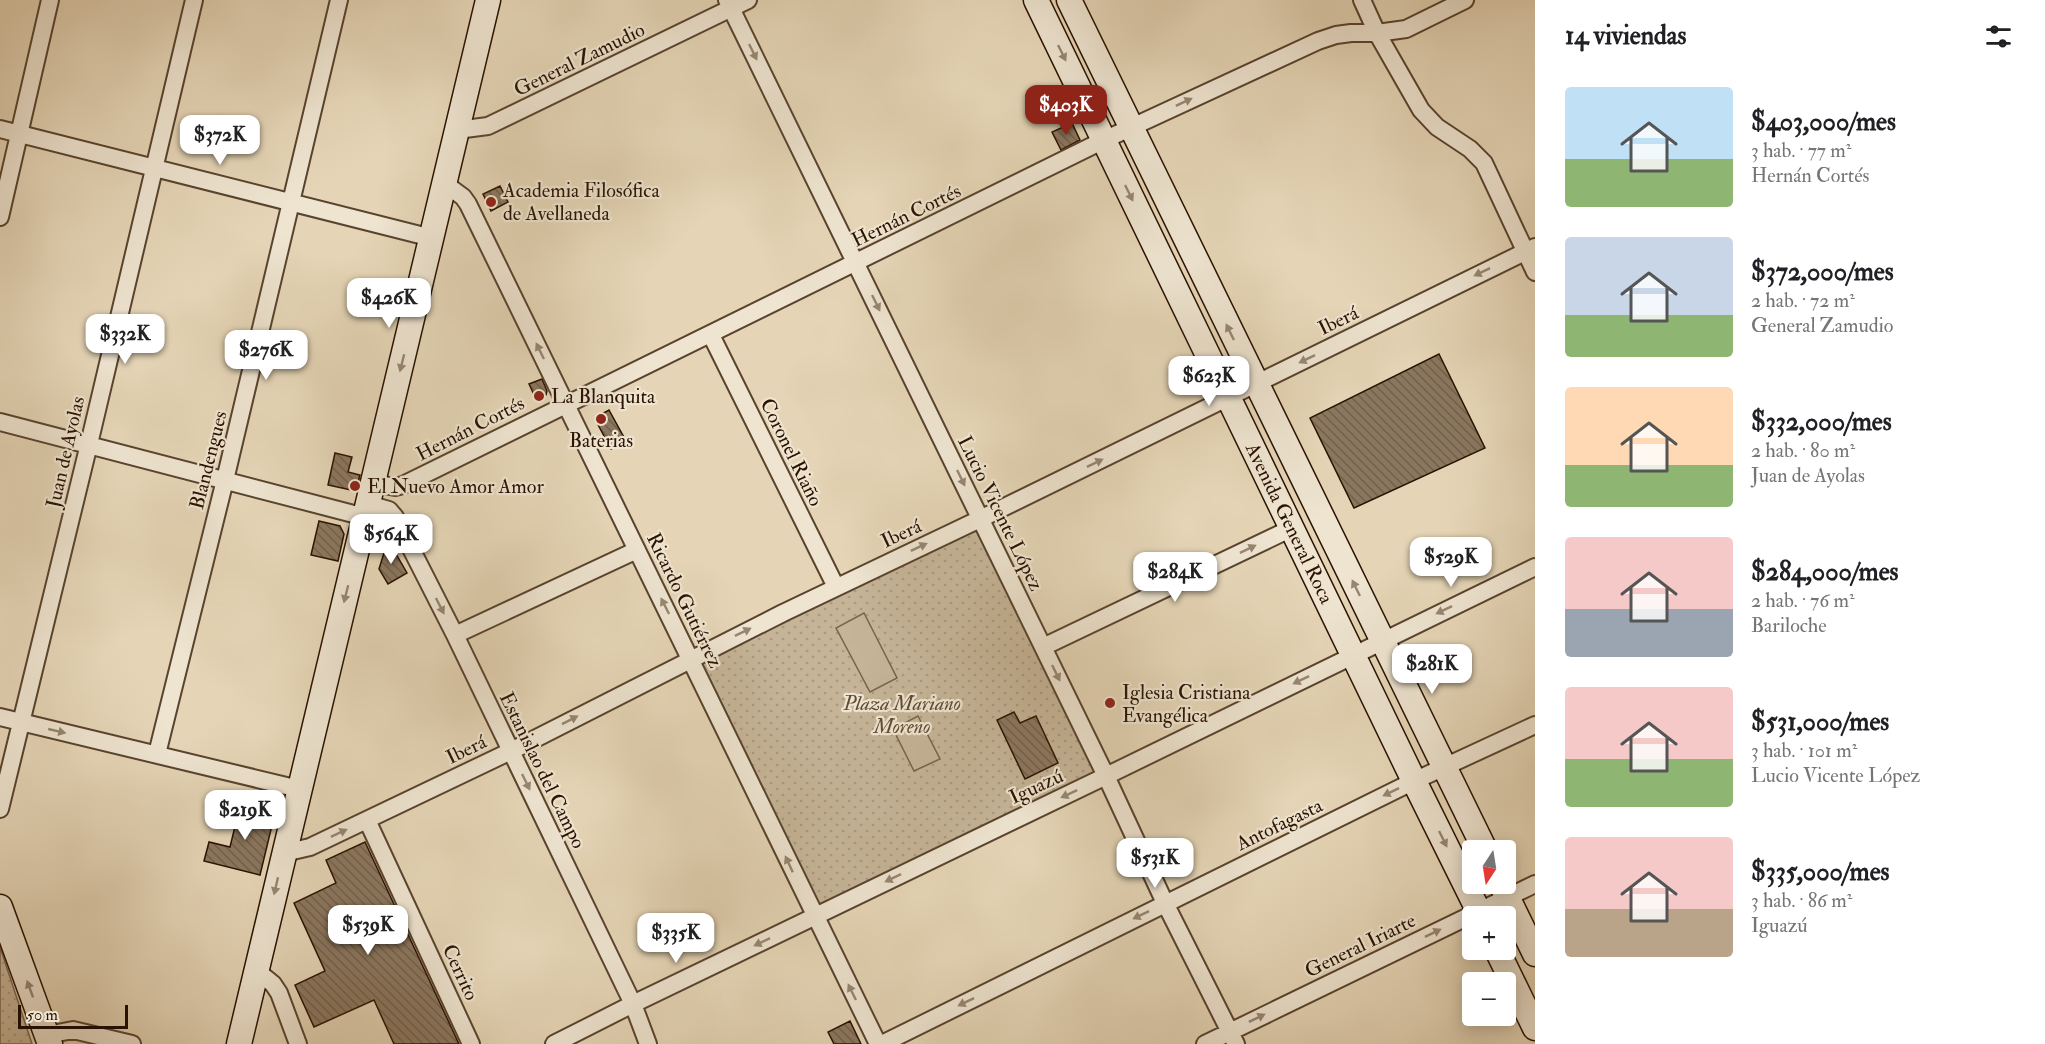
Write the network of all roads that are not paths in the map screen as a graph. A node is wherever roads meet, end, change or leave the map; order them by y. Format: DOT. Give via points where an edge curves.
graph roads {
  1 [pos="50,0"];
  2 [pos="194,0"];
  3 [pos="339,0"];
  4 [pos="488,0"];
  5 [pos="748,0"];
  6 [pos="1036,0"];
  7 [pos="1069,0"];
  8 [pos="1362,0"];
  9 [pos="1465,0"];
  10 [pos="729,4"];
  11 [pos="1377,33"];
  12 [pos="0,129"];
  13 [pos="1132,129"];
  14 [pos="457,130"];
  15 [pos="19,134"];
  16 [pos="1104,140"];
  17 [pos="154,167"];
  18 [pos="444,183"];
  19 [pos="291,202"];
  20 [pos="0,217"];
  21 [pos="432,238"];
  22 [pos="1530,249"];
  23 [pos="857,263"];
  24 [pos="1535,272"];
  25 [pos="711,335"];
  26 [pos="1256,384"];
  27 [pos="1228,397"];
  28 [pos="566,403"];
  29 [pos="0,422"];
  30 [pos="89,444"];
  31 [pos="225,480"];
  32 [pos="369,501"];
  33 [pos="395,516"];
  34 [pos="980,519"];
  35 [pos="1292,528"];
  36 [pos="637,550"];
  37 [pos="1535,567"];
  38 [pos="836,587"];
  39 [pos="454,635"];
  40 [pos="1382,640"];
  41 [pos="1043,647"];
  42 [pos="1354,654"];
  43 [pos="691,658"];
  44 [pos="0,717"];
  45 [pos="22,722"];
  46 [pos="1535,725"];
  47 [pos="511,751"];
  48 [pos="157,754"];
  49 [pos="1444,768"];
  50 [pos="1106,776"];
  51 [pos="1414,781"];
  52 [pos="299,789"];
  53 [pos="0,809"];
  54 [pos="368,820"];
  55 [pos="1480,840"];
  56 [pos="284,853"];
  57 [pos="1535,884"];
  58 [pos="1516,888"];
  59 [pos="1500,894"];
  60 [pos="1506,894"];
  61 [pos="1165,903"];
  62 [pos="1475,906"];
  63 [pos="1487,906"];
  64 [pos="0,908"];
  65 [pos="814,916"];
  66 [pos="1462,923"];
  67 [pos="1535,954"];
  68 [pos="1502,960"];
  69 [pos="256,971"];
  70 [pos="633,1004"];
  71 [pos="1535,1028"];
  72 [pos="1233,1038"];
  73 [pos="48,1039"];
  74 [pos="132,1044"];
  75 [pos="239,1044"];
  76 [pos="298,1044"];
  77 [pos="471,1044"];
  78 [pos="554,1044"];
  79 [pos="648,1044"];
  80 [pos="880,1044"];
  81 [pos="1205,1044"];
  1 -- 15 [label="street"];
  2 -- 17 [label="street, Juan de Ayolas"];
  3 -- 19 [label="street, Blandengues"];
  4 -- 14 [label="main road"];
  5 -- 10 [label="street, General Zamudio"];
  6 -- 16 [label="main road, Avenida General Roca, one-way"];
  7 -- 13 [label="main road, Avenida General Roca"];
  8 -- 11 [label="street"];
  9 -- 11 [label="street, Hernán Cortés" via="1406,29"];
  10 -- 14 [label="street, General Zamudio" via="488,126"];
  10 -- 23 [label="street, Lucio Vicente López, one-way"];
  13 -- 11 [label="street, Hernán Cortés, one-way" via="1318,41 1336,35"];
  11 -- 22 [label="street" via="1421,110 1484,163"];
  12 -- 15 [label="street"];
  13 -- 16 [label="street, Hernán Cortés"];
  26 -- 13 [label="main road, Avenida General Roca, one-way"];
  14 -- 18 [label="main road"];
  15 -- 17 [label="street"];
  15 -- 20 [label="street"];
  16 -- 23 [label="street, Hernán Cortés"];
  16 -- 27 [label="main road, Avenida General Roca, one-way"];
  17 -- 19 [label="street"];
  17 -- 30 [label="street, Juan de Ayolas"];
  18 -- 21 [label="main road"];
  28 -- 18 [label="street, Ricardo Gutiérrez, one-way" via="468,204"];
  19 -- 21 [label="street"];
  19 -- 31 [label="street, Blandengues"];
  21 -- 32 [label="main road, one-way"];
  22 -- 24 [label="street"];
  22 -- 26 [label="street, Iberá, one-way"];
  23 -- 25 [label="street, Hernán Cortés"];
  23 -- 34 [label="street, Lucio Vicente López, one-way"];
  25 -- 28 [label="street, Hernán Cortés"];
  25 -- 38 [label="street, Coronel Riaño"];
  26 -- 27 [label="street, Iberá"];
  40 -- 26 [label="main road, Avenida General Roca, one-way"];
  34 -- 27 [label="street, Iberá, one-way"];
  27 -- 35 [label="main road, Avenida General Roca"];
  28 -- 32 [label="street, Hernán Cortés"];
  28 -- 36 [label="street, Ricardo Gutiérrez"];
  29 -- 30 [label="street, Hernán Cortés"];
  30 -- 31 [label="street, Hernán Cortés"];
  30 -- 45 [label="street, Juan de Ayolas"];
  31 -- 32 [label="street, Hernán Cortés"];
  31 -- 48 [label="street, Blandengues"];
  32 -- 33 [label="street, Hernán Cortés"];
  32 -- 52 [label="main road, one-way"];
  33 -- 39 [label="street, Estanislao del Campo, one-way"];
  38 -- 34 [label="street, Iberá, one-way"];
  34 -- 41 [label="street, Lucio Vicente López"];
  41 -- 35 [label="street, one-way"];
  35 -- 42 [label="main road, Avenida General Roca"];
  36 -- 39 [label="street"];
  43 -- 36 [label="street, Ricardo Gutiérrez, one-way"];
  37 -- 40 [label="street, Iguazú, one-way"];
  43 -- 38 [label="street, Iberá, one-way"];
  39 -- 47 [label="street, Estanislao del Campo"];
  40 -- 42 [label="street, Iguazú"];
  40 -- 49 [label="main road, Avenida General Roca"];
  41 -- 50 [label="street, Lucio Vicente López, one-way"];
  42 -- 50 [label="street, Iguazú, one-way"];
  42 -- 51 [label="main road, Avenida General Roca"];
  47 -- 43 [label="street, Iberá, one-way"];
  65 -- 43 [label="street, Ricardo Gutiérrez, one-way"];
  44 -- 45 [label="street"];
  45 -- 48 [label="street, one-way"];
  45 -- 53 [label="street, Juan de Ayolas"];
  46 -- 49 [label="street, Antofagasta"];
  47 -- 54 [label="street, Iberá"];
  47 -- 70 [label="street, Estanislao del Campo, one-way"];
  48 -- 52 [label="street"];
  49 -- 51 [label="street, Antofagasta"];
  49 -- 55 [label="main road, Avenida General Roca"];
  50 -- 61 [label="street, Lucio Vicente López"];
  50 -- 65 [label="street, Iguazú, one-way"];
  51 -- 61 [label="street, Antofagasta, one-way"];
  51 -- 62 [label="main road, Avenida General Roca, one-way"];
  52 -- 56 [label="main road"];
  56 -- 54 [label="street, Iberá, one-way" via="310,847"];
  54 -- 77 [label="street, Cerrito"];
  56 -- 69 [label="main road, one-way"];
  57 -- 58 [label="street, General Iriarte"];
  59 -- 63 [label="street, General Iriarte"];
  60 -- 67 [label="main road"];
  61 -- 72 [label="street, Lucio Vicente López"];
  61 -- 80 [label="street, Antofagasta, one-way"];
  73 -- 64 [label="main road, one-way"];
  65 -- 70 [label="street, Iguazú, one-way"];
  80 -- 65 [label="street, Ricardo Gutiérrez, one-way"];
  72 -- 66 [label="street, General Iriarte, one-way"];
  68 -- 71 [label="main road"];
  69 -- 75 [label="main road"];
  69 -- 76 [label="street" via="279,993"];
  70 -- 78 [label="street, Iguazú"];
  70 -- 79 [label="street, Estanislao del Campo"];
  72 -- 81 [label="street, General Iriarte"];
  73 -- 74 [label="street" via="73,1030"];
}
